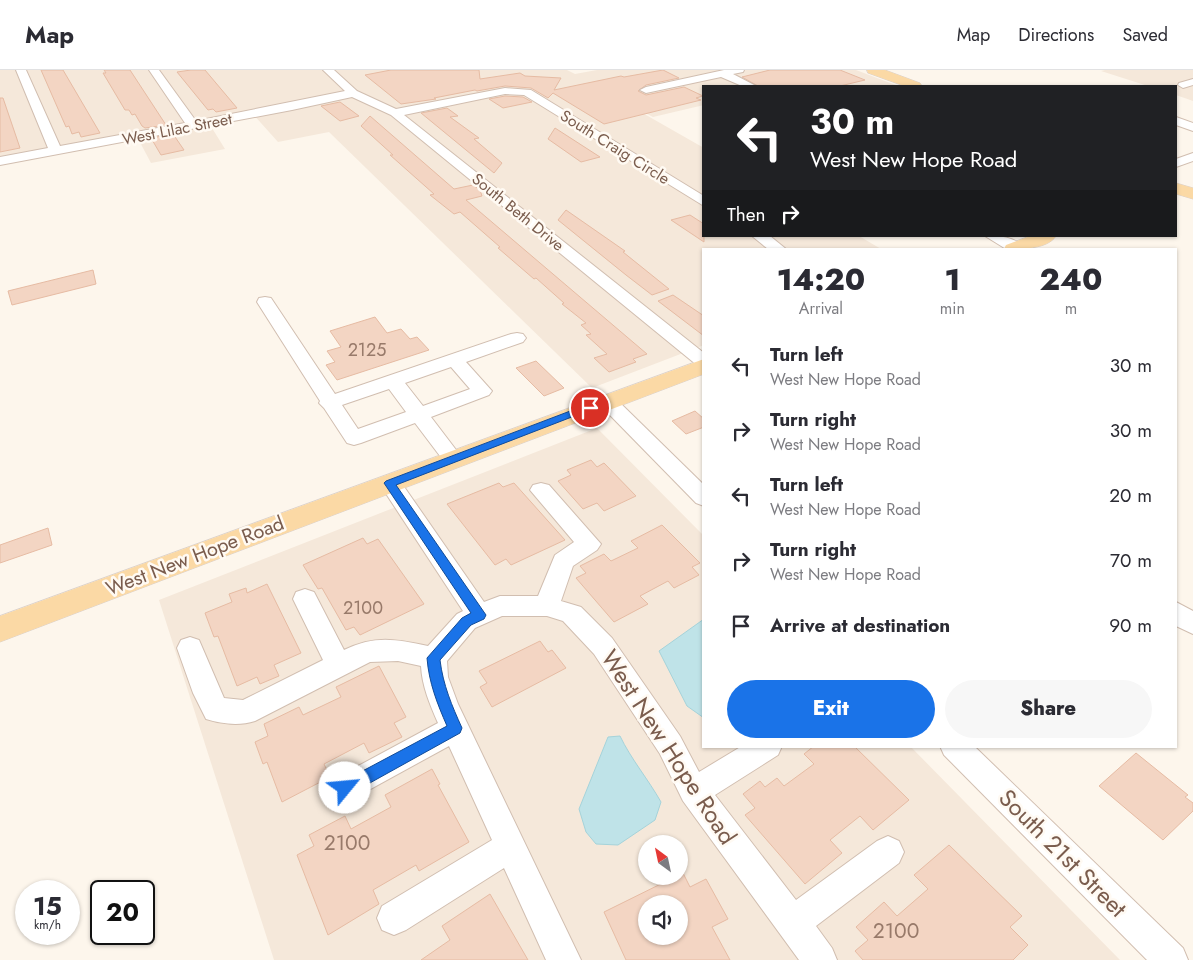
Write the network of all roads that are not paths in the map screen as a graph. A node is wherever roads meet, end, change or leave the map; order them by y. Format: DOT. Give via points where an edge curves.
graph roads {
  1 [pos="21,70"];
  2 [pos="154,70"];
  3 [pos="739,70"];
  4 [pos="873,70"];
  5 [pos="335,72"];
  6 [pos="723,74"];
  7 [pos="749,85"];
  8 [pos="912,85"];
  9 [pos="646,90"];
  10 [pos="353,93"];
  11 [pos="1177,110"];
  12 [pos="395,114"];
  13 [pos="1193,116"];
  14 [pos="1177,121"];
  15 [pos="193,126"];
  16 [pos="1193,127"];
  17 [pos="1177,133"];
  18 [pos="56,152"];
  19 [pos="1193,157"];
  20 [pos="0,162"];
  21 [pos="1177,163"];
  22 [pos="702,201"];
  23 [pos="761,237"];
  24 [pos="994,237"];
  25 [pos="1044,237"];
  26 [pos="777,248"];
  27 [pos="1015,248"];
  28 [pos="265,302"];
  29 [pos="517,338"];
  30 [pos="454,359"];
  31 [pos="702,362"];
  32 [pos="702,365"];
  33 [pos="393,380"];
  34 [pos="607,401"];
  35 [pos="329,403"];
  36 [pos="419,414"];
  37 [pos="453,459"];
  38 [pos="390,483"];
  39 [pos="541,490"];
  40 [pos="702,496"];
  41 [pos="305,599"];
  42 [pos="547,606"];
  43 [pos="1177,613"];
  44 [pos="479,615"];
  45 [pos="1193,624"];
  46 [pos="0,629"];
  47 [pos="190,648"];
  48 [pos="433,658"];
  49 [pos="339,665"];
  50 [pos="455,728"];
  51 [pos="765,748"];
  52 [pos="956,748"];
  53 [pos="345,788"];
  54 [pos="694,792"];
  55 [pos="511,846"];
  56 [pos="888,852"];
  57 [pos="394,918"];
  58 [pos="792,923"];
  59 [pos="564,960"];
  60 [pos="820,960"];
  61 [pos="1172,960"];
  1 -- 18 [label="street"];
  2 -- 15 [label="street"];
  3 -- 6 [label="street"];
  4 -- 8 [label="main road"];
  5 -- 10 [label="street, South Beth Drive"];
  6 -- 7 [label="street"];
  6 -- 9 [label="street"];
  10 -- 12 [label="street, South Beth Drive"];
  10 -- 15 [label="street, West Lilac Street"];
  11 -- 13 [label="street"];
  12 -- 22 [label="street, South Craig Circle" via="504,91 527,92"];
  12 -- 31 [label="street, South Beth Drive"];
  14 -- 16 [label="street"];
  15 -- 18 [label="street, West Lilac Street"];
  16 -- 17 [label="street"];
  18 -- 20 [label="street, West Lilac Street"];
  19 -- 21 [label="street"];
  23 -- 26 [label="street"];
  24 -- 27 [label="street"];
  25 -- 27 [label="main road"];
  28 -- 35 [label="street"];
  29 -- 30 [label="street"];
  30 -- 33 [label="street"];
  30 -- 36 [label="street" via="482,391"];
  32 -- 34 [label="main road, West New Hope Road"];
  33 -- 35 [label="street"];
  33 -- 36 [label="street"];
  34 -- 37 [label="main road, West New Hope Road"];
  34 -- 40 [label="street"];
  35 -- 36 [label="street" via="354,438"];
  36 -- 37 [label="street"];
  37 -- 38 [label="main road, West New Hope Road"];
  38 -- 44 [label="street"];
  38 -- 46 [label="main road, West New Hope Road"];
  39 -- 42 [label="street" via="590,544 563,561"];
  41 -- 49 [label="street"];
  42 -- 44 [label="street, West New Hope Road" via="500,606"];
  42 -- 54 [label="street, West New Hope Road" via="572,614 603,646 670,745"];
  43 -- 45 [label="street"];
  44 -- 48 [label="street, West New Hope Road" via="466,621"];
  47 -- 49 [label="street" via="216,710 245,712"];
  48 -- 49 [label="street" via="398,650 367,651"];
  48 -- 50 [label="street" via="435,677"];
  50 -- 53 [label="street"];
  50 -- 55 [label="street"];
  51 -- 54 [label="street"];
  52 -- 61 [label="street, South 21st Street"];
  54 -- 58 [label="street, West New Hope Road"];
  55 -- 57 [label="street"];
  55 -- 59 [label="street"];
  56 -- 58 [label="street"];
  58 -- 60 [label="street, West New Hope Road"];
}
